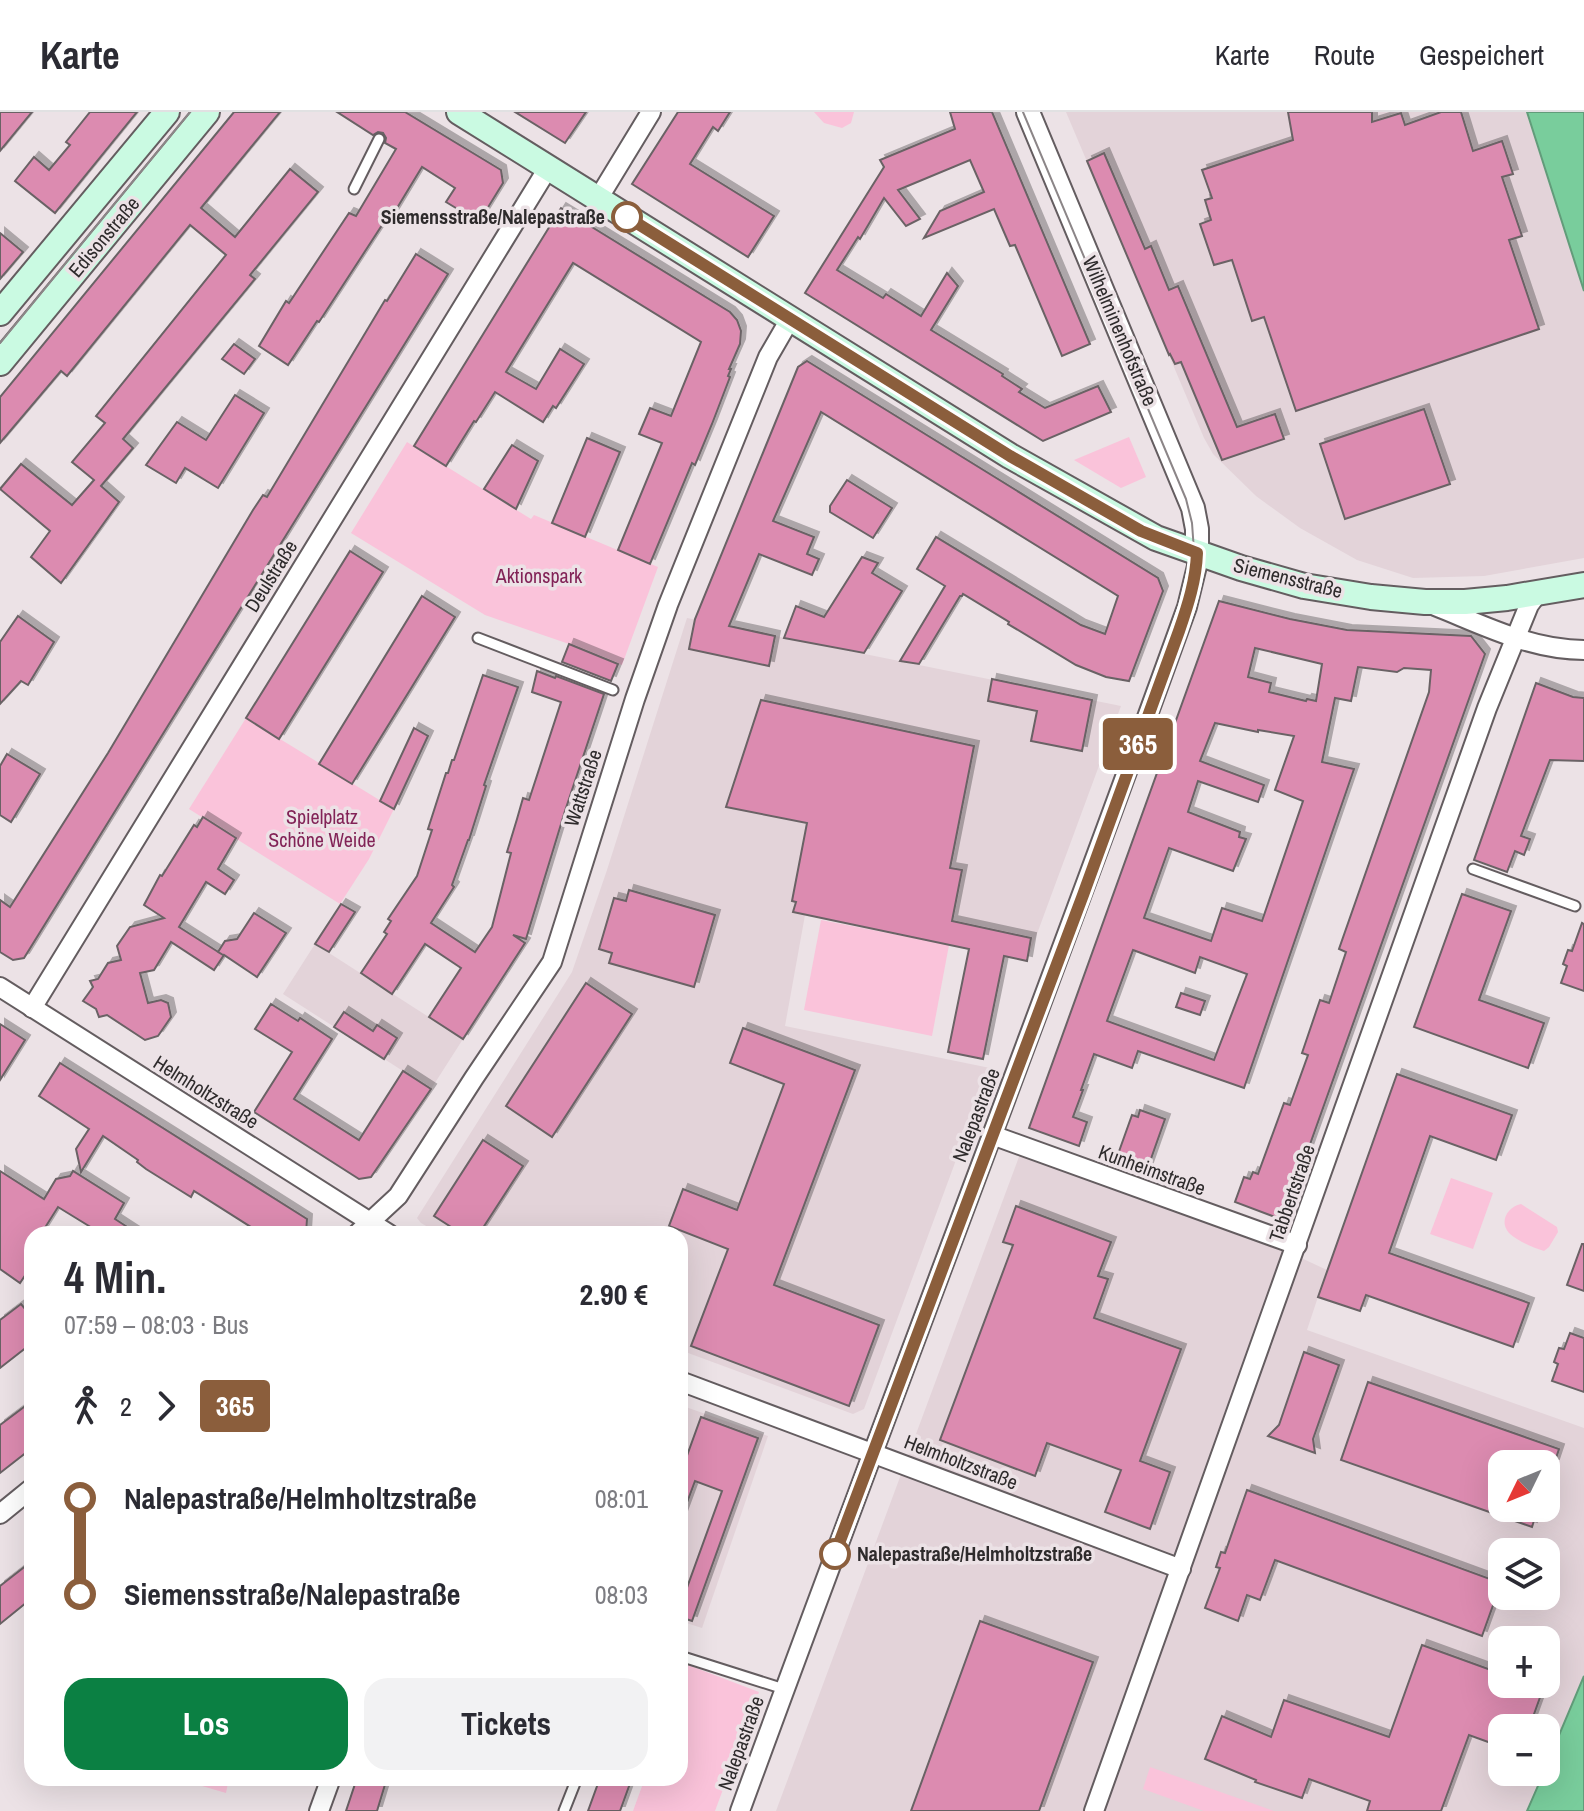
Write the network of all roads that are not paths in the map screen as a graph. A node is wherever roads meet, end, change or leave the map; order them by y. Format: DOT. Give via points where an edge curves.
graph roads {
  1 [pos="167,112"];
  2 [pos="207,112"];
  3 [pos="459,112"];
  4 [pos="651,112"];
  5 [pos="1028,112"];
  6 [pos="379,139"];
  7 [pos="548,168"];
  8 [pos="354,189"];
  9 [pos="598,199"];
  10 [pos="0,313"];
  11 [pos="790,319"];
  12 [pos="0,363"];
  13 [pos="1197,553"];
  14 [pos="1584,585"];
  15 [pos="1538,593"];
  16 [pos="1425,602"];
  17 [pos="478,638"];
  18 [pos="1515,638"];
  19 [pos="1584,650"];
  20 [pos="613,690"];
  21 [pos="1473,869"];
  22 [pos="1575,906"];
  23 [pos="0,987"];
  24 [pos="32,1008"];
  25 [pos="992,1135"];
  26 [pos="361,1226"];
  27 [pos="366,1226"];
  28 [pos="1297,1245"];
  29 [pos="688,1384"];
  30 [pos="874,1453"];
  31 [pos="24,1494"];
  32 [pos="0,1514"];
  33 [pos="1181,1569"];
  34 [pos="688,1659"];
  35 [pos="784,1689"];
  36 [pos="328,1786"];
  37 [pos="574,1786"];
  38 [pos="319,1811"];
  39 [pos="564,1811"];
  40 [pos="740,1811"];
  41 [pos="1094,1811"];
  1 -- 10 [label="main road, Edisonstraße"];
  2 -- 12 [label="main road, Edisonstraße"];
  3 -- 7 [label="main road, Siemensstraße"];
  4 -- 9 [label="street"];
  5 -- 13 [label="street, Wilhelminenhofstraße" via="1193,508"];
  6 -- 8 [label="lane"];
  7 -- 9 [label="main road, Siemensstraße"];
  7 -- 24 [label="street, Deulstraße"];
  9 -- 11 [label="main road, Siemensstraße"];
  11 -- 13 [label="main road, Siemensstraße" via="1024,464 1141,531"];
  11 -- 27 [label="street, Wattstraße" via="768,357 668,605 552,962 398,1196"];
  13 -- 16 [label="main road, Siemensstraße" via="1309,587"];
  13 -- 25 [label="street, Nalepastraße" via="1187,607"];
  14 -- 15 [label="main road, Siemensstraße"];
  15 -- 16 [label="main road, Siemensstraße"];
  15 -- 18 [label="street, Tabbertstraße"];
  16 -- 18 [label="street, Siemensstraße"];
  17 -- 20 [label="lane"];
  18 -- 19 [label="street, Siemensstraße"];
  18 -- 28 [label="street, Tabbertstraße"];
  21 -- 22 [label="lane"];
  23 -- 24 [label="street, Helmholtzstraße"];
  24 -- 26 [label="street, Helmholtzstraße"];
  25 -- 28 [label="street, Kunheimstraße"];
  25 -- 30 [label="street, Nalepastraße"];
  28 -- 33 [label="street, Tabbertstraße"];
  29 -- 30 [label="street, Helmholtzstraße"];
  30 -- 33 [label="street, Helmholtzstraße"];
  30 -- 35 [label="street, Nalepastraße"];
  31 -- 32 [label="street"];
  33 -- 41 [label="street, Tabbertstraße"];
  34 -- 35 [label="lane, Nalepastraße"];
  35 -- 40 [label="street, Nalepastraße"];
  36 -- 38 [label="street"];
  37 -- 39 [label="lane"];
}
